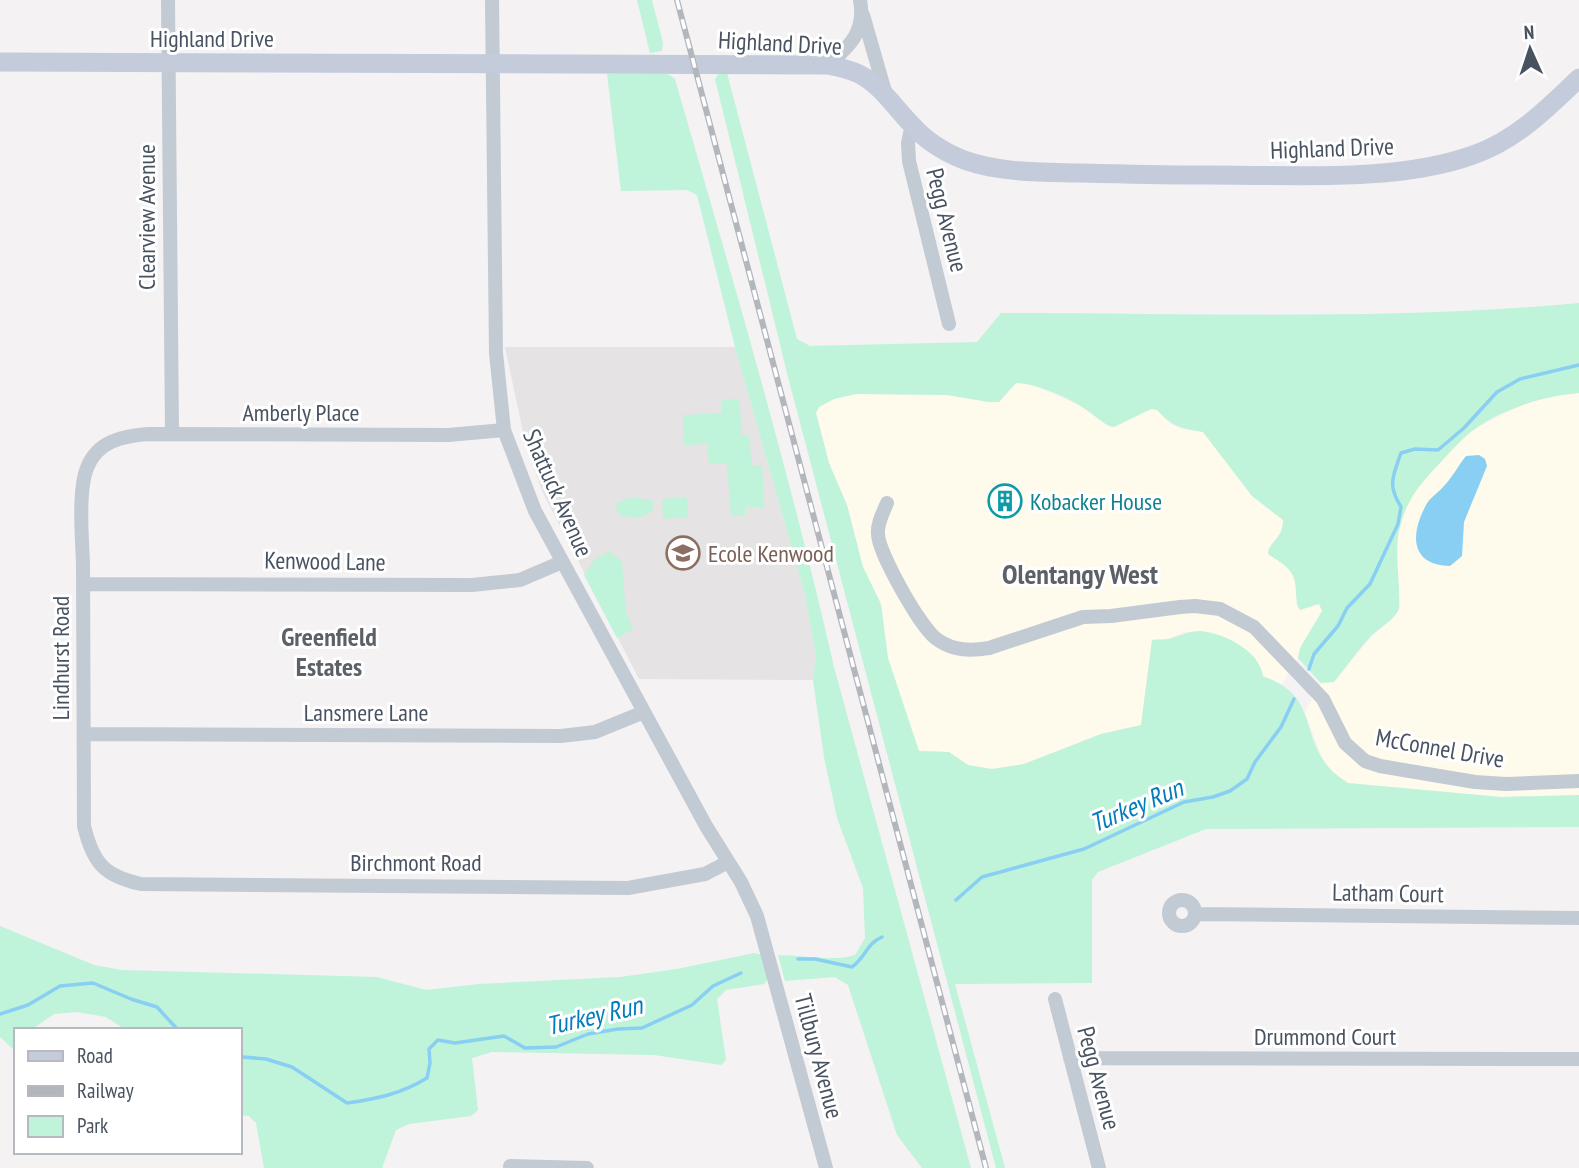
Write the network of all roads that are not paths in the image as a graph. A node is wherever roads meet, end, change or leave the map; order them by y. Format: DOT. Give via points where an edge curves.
graph roads {
  1 [pos="168,0"];
  2 [pos="492,0"];
  3 [pos="860,0"];
  4 [pos="863,15"];
  5 [pos="0,62"];
  6 [pos="168,62"];
  7 [pos="492,64"];
  8 [pos="828,65"];
  9 [pos="1579,78"];
  10 [pos="886,96"];
  11 [pos="912,125"];
  12 [pos="949,324"];
  13 [pos="504,430"];
  14 [pos="172,433"];
  15 [pos="101,449"];
  16 [pos="887,503"];
  17 [pos="562,562"];
  18 [pos="83,584"];
  19 [pos="644,712"];
  20 [pos="83,734"];
  21 [pos="1579,781"];
  22 [pos="728,862"];
  23 [pos="102,868"];
  24 [pos="1196,914"];
  25 [pos="1579,918"];
  26 [pos="769,956"];
  27 [pos="1055,999"];
  28 [pos="1070,1058"];
  29 [pos="1579,1059"];
  30 [pos="510,1166"];
  31 [pos="587,1168"];
  32 [pos="826,1168"];
  33 [pos="1099,1168"];
  1 -- 6 [label="street, Clearview Avenue"];
  2 -- 7 [label="street, Shattuck Avenue"];
  3 -- 4 [label="street"];
  4 -- 8 [label="street" via="856,35"];
  4 -- 10 [label="street"];
  5 -- 6 [label="street, Highland Drive"];
  6 -- 7 [label="street, Highland Drive"];
  6 -- 14 [label="street, Clearview Avenue"];
  7 -- 8 [label="street, Highland Drive"];
  7 -- 13 [label="street, Shattuck Avenue" via="495,353"];
  8 -- 10 [label="street, Highland Drive" via="860,74"];
  9 -- 11 [label="street, Highland Drive" via="1548,108 1499,143 1433,167 1392,172 1031,172 991,168 963,159 939,148"];
  10 -- 11 [label="street, Highland Drive"];
  11 -- 12 [label="street, Pegg Avenue" via="909,161"];
  13 -- 14 [label="street, Amberly Place" via="448,435"];
  13 -- 17 [label="street, Shattuck Avenue" via="535,511"];
  14 -- 15 [label="street, Amberly Place" via="123,436"];
  15 -- 18 [label="street, Lindhurst Road" via="86,470 83,486"];
  16 -- 21 [label="street, McConnel Drive" via="878,525 881,549 922,623 946,645 963,650 989,648 1083,617 1180,607 1220,609 1254,627 1281,655 1323,699 1345,743 1366,761 1475,782"];
  17 -- 18 [label="street, Kenwood Lane" via="520,580 472,586"];
  17 -- 19 [label="street, Shattuck Avenue"];
  18 -- 20 [label="street, Lindhurst Road"];
  19 -- 20 [label="street, Lansmere Lane" via="595,732 561,736"];
  19 -- 22 [label="street, Shattuck Avenue"];
  20 -- 23 [label="street, Lindhurst Road" via="84,826 89,849"];
  22 -- 23 [label="street, Birchmont Road" via="705,874 628,888 141,884"];
  22 -- 26 [label="street, Shattuck Avenue" via="757,916"];
  24 -- 25 [label="street, Latham Court"];
  26 -- 32 [label="street, Tillbury Avenue"];
  27 -- 28 [label="street, Pegg Avenue"];
  28 -- 29 [label="street, Drummond Court"];
  28 -- 33 [label="street, Pegg Avenue"];
  30 -- 31 [label="street"];
}
